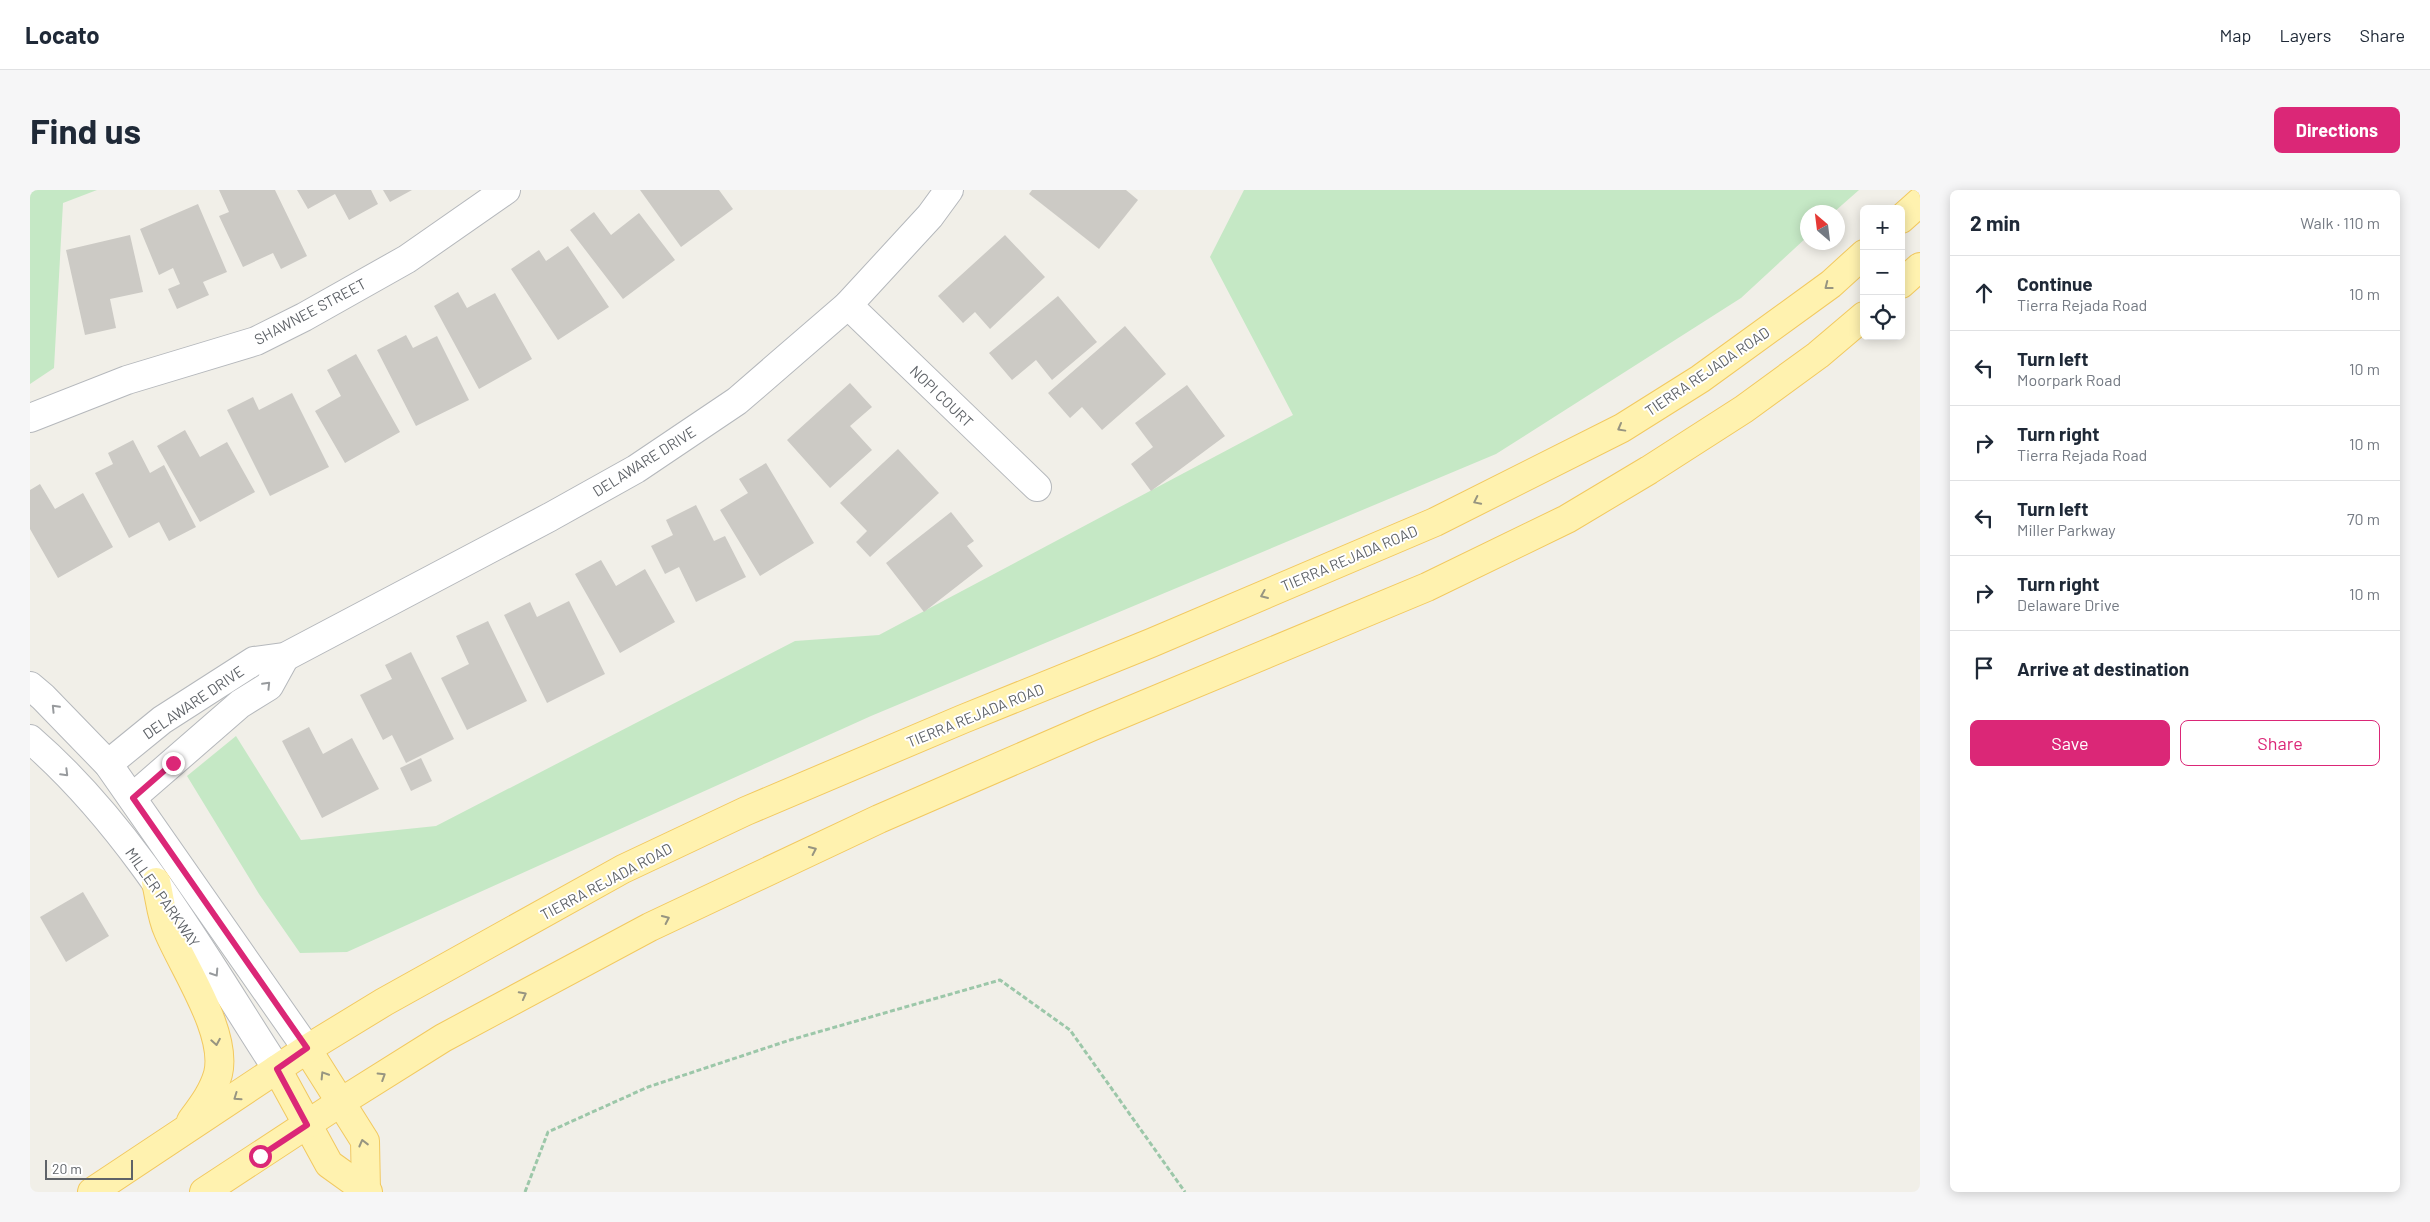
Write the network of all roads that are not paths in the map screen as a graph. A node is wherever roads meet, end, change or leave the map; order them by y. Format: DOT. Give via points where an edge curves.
graph roads {
  1 [pos="506,190"];
  2 [pos="949,190"];
  3 [pos="1920,202"];
  4 [pos="1905,215"];
  5 [pos="1860,258"];
  6 [pos="1920,267"];
  7 [pos="1905,280"];
  8 [pos="848,305"];
  9 [pos="1860,319"];
  10 [pos="33,420"];
  11 [pos="1037,487"];
  12 [pos="285,658"];
  13 [pos="30,686"];
  14 [pos="185,704"];
  15 [pos="208,733"];
  16 [pos="30,739"];
  17 [pos="108,764"];
  18 [pos="133,798"];
  19 [pos="156,882"];
  20 [pos="307,1048"];
  21 [pos="277,1069"];
  22 [pos="340,1102"];
  23 [pos="307,1125"];
  24 [pos="182,1134"];
  25 [pos="367,1191"];
  26 [pos="92,1192"];
  27 [pos="204,1192"];
  1 -- 10 [label="street, SHAWNEE STREET" via="407,259 256,341 127,380 75,399"];
  2 -- 8 [label="street, DELAWARE DRIVE" via="930,216"];
  3 -- 4 [label="main road"];
  5 -- 20 [label="main road, TIERRA REJADA ROAD, one-way" via="1831,284 1700,379 1622,428 1521,480 1435,522 1152,643 746,811 623,869"];
  6 -- 7 [label="main road"];
  8 -- 11 [label="street, NOPI COURT"];
  8 -- 12 [label="street, DELAWARE DRIVE" via="737,401 636,468"];
  22 -- 9 [label="main road, one-way" via="443,1038 650,927 879,819 1427,587 1567,519 1744,409 1818,355"];
  12 -- 14 [label="street, DELAWARE DRIVE" via="254,661"];
  15 -- 12 [label="street, DELAWARE DRIVE, one-way" via="240,704 269,686"];
  17 -- 13 [label="street, MILLER PARKWAY, one-way" via="44,696"];
  14 -- 15 [label="street"];
  14 -- 17 [label="street, DELAWARE DRIVE"];
  15 -- 18 [label="street, DELAWARE DRIVE"];
  16 -- 19 [label="street, MILLER PARKWAY, one-way" via="107,819"];
  17 -- 18 [label="street, MILLER PARKWAY"];
  18 -- 20 [label="street, MILLER PARKWAY"];
  19 -- 21 [label="street, MILLER PARKWAY, one-way"];
  19 -- 24 [label="main road, one-way" via="167,929 218,1040 218,1072 210,1095"];
  20 -- 21 [label="main road, TIERRA REJADA ROAD"];
  22 -- 20 [label="main road, one-way"];
  21 -- 23 [label="main road"];
  21 -- 24 [label="main road, TIERRA REJADA ROAD, one-way"];
  22 -- 23 [label="main road"];
  25 -- 22 [label="main road, one-way" via="365,1141"];
  23 -- 25 [label="main road" via="329,1164"];
  23 -- 27 [label="main road"];
  24 -- 26 [label="main road, TIERRA REJADA ROAD"];
}
